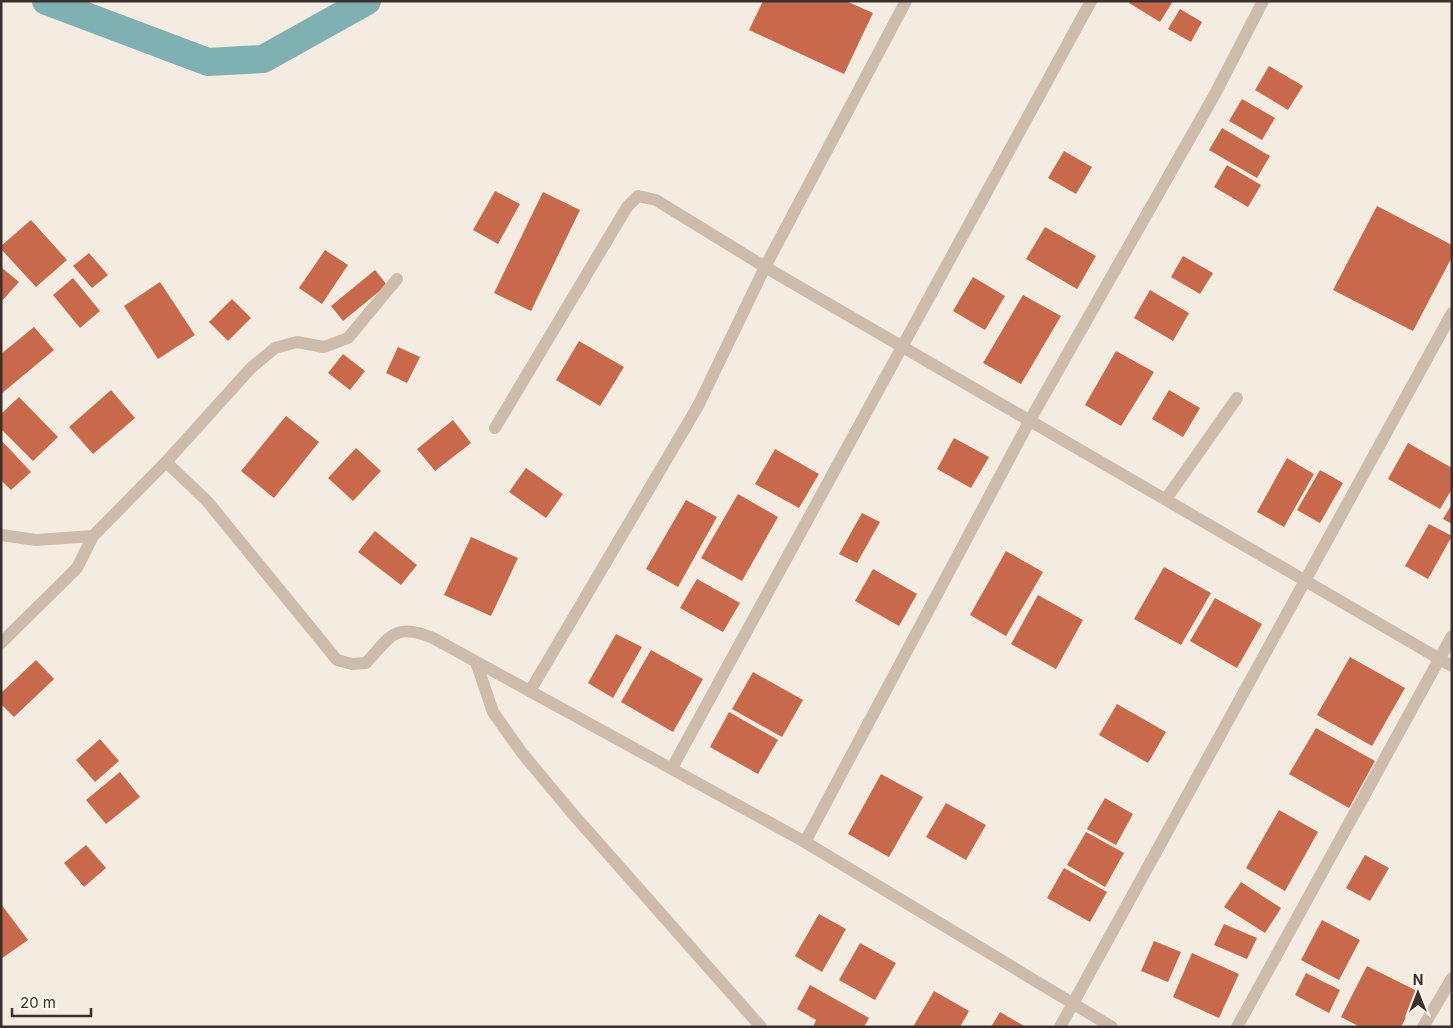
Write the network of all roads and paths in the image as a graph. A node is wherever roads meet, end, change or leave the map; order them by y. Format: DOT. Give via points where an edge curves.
graph roads {
  1 [pos="906,1"];
  2 [pos="1092,1"];
  3 [pos="1263,1"];
  4 [pos="765,267"];
  5 [pos="397,279"];
  6 [pos="1452,313"];
  7 [pos="904,346"];
  8 [pos="1237,398"];
  9 [pos="1030,420"];
  10 [pos="495,428"];
  11 [pos="166,462"];
  12 [pos="1166,499"];
  13 [pos="1,535"];
  14 [pos="93,536"];
  15 [pos="1305,581"];
  16 [pos="1452,636"];
  17 [pos="1,643"];
  18 [pos="1439,659"];
  19 [pos="476,662"];
  20 [pos="1452,666"];
  21 [pos="530,691"];
  22 [pos="672,768"];
  23 [pos="805,842"];
  24 [pos="1452,978"];
  25 [pos="1072,1004"];
  26 [pos="761,1027"];
  27 [pos="1060,1027"];
  28 [pos="1112,1027"];
  29 [pos="1237,1027"];
  30 [pos="1423,1027"];
  1 -- 4 [label="street"];
  2 -- 7 [label="street"];
  3 -- 9 [label="street" via="1215,94"];
  4 -- 7 [label="street"];
  4 -- 10 [label="street" via="656,200 638,196 627,207"];
  4 -- 21 [label="street" via="698,406"];
  5 -- 11 [label="street" via="348,338 324,347 297,342 275,348 251,368"];
  6 -- 15 [label="street"];
  7 -- 9 [label="street"];
  7 -- 22 [label="street"];
  8 -- 12 [label="street"];
  9 -- 12 [label="street"];
  9 -- 23 [label="street"];
  11 -- 14 [label="street"];
  11 -- 19 [label="street" via="207,501 337,660 366,663 393,634 414,630"];
  12 -- 15 [label="street"];
  13 -- 14 [label="street" via="36,540"];
  14 -- 17 [label="street" via="77,568"];
  15 -- 18 [label="street"];
  15 -- 25 [label="street"];
  16 -- 18 [label="street"];
  18 -- 20 [label="street"];
  18 -- 29 [label="street"];
  19 -- 21 [label="street"];
  19 -- 26 [label="street" via="492,712 522,753"];
  21 -- 22 [label="street"];
  22 -- 23 [label="street"];
  23 -- 25 [label="street"];
  24 -- 30 [label="street"];
  25 -- 27 [label="street"];
  25 -- 28 [label="street"];
}
